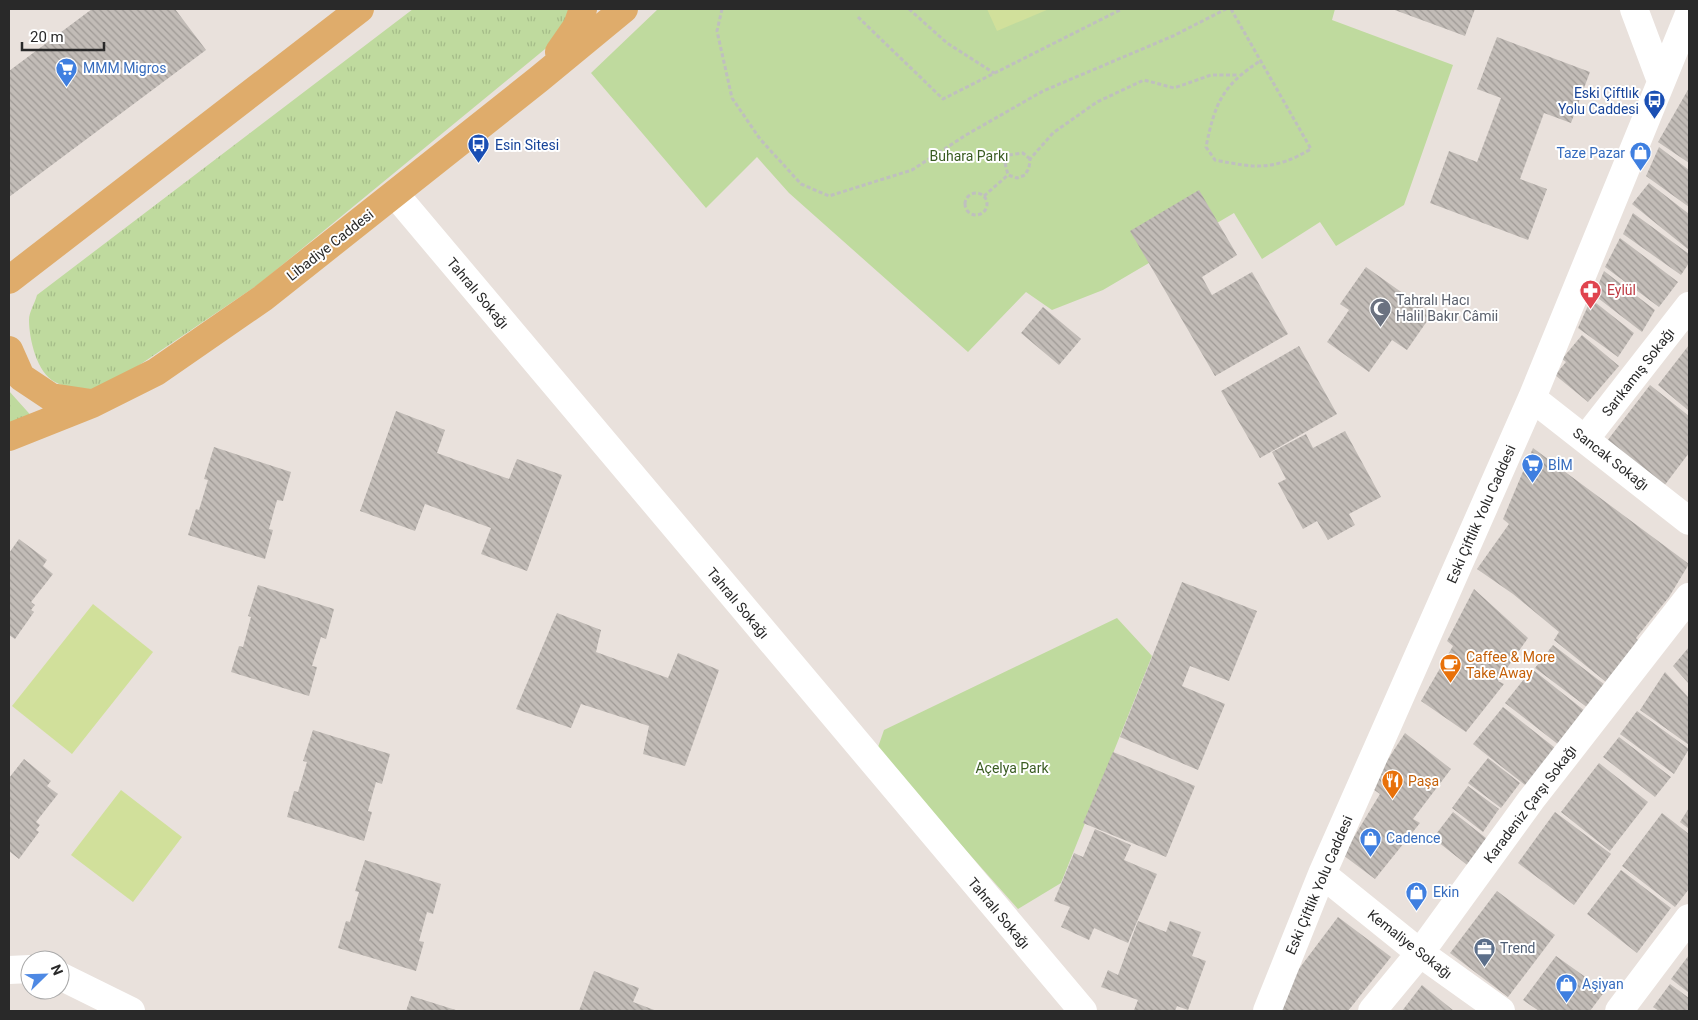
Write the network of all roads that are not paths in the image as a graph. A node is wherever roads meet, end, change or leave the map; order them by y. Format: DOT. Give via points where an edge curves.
graph roads {
  1 [pos="360,9"];
  2 [pos="583,9"];
  3 [pos="624,9"];
  4 [pos="1634,9"];
  5 [pos="1689,14"];
  6 [pos="539,79"];
  7 [pos="1661,81"];
  8 [pos="395,194"];
  9 [pos="10,282"];
  10 [pos="1689,306"];
  11 [pos="9,350"];
  12 [pos="1532,398"];
  13 [pos="92,404"];
  14 [pos="9,437"];
  15 [pos="1586,438"];
  16 [pos="1689,521"];
  17 [pos="1689,597"];
  18 [pos="1322,874"];
  19 [pos="1689,918"];
  20 [pos="1420,954"];
  21 [pos="70,981"];
  22 [pos="131,1011"];
  23 [pos="1083,1011"];
  24 [pos="1267,1011"];
  25 [pos="1372,1011"];
  26 [pos="1501,1011"];
  27 [pos="1619,1011"];
  1 -- 9 [label="main road"];
  2 -- 6 [label="main road" via="577,26"];
  3 -- 6 [label="main road, Libadiye Caddesi"];
  4 -- 7 [label="street"];
  5 -- 7 [label="street, Eski Çiftlik Yolu Caddesi"];
  6 -- 8 [label="main road, Libadiye Caddesi"];
  7 -- 12 [label="street, Eski Çiftlik Yolu Caddesi"];
  8 -- 13 [label="main road, Libadiye Caddesi" via="263,298 156,372"];
  8 -- 23 [label="street, Tahralı Sokağı"];
  10 -- 15 [label="street, Sarıkamış Sokağı"];
  11 -- 13 [label="main road" via="22,377 51,398"];
  12 -- 15 [label="street, Sancak Sokağı"];
  12 -- 18 [label="street, Eski Çiftlik Yolu Caddesi"];
  13 -- 14 [label="main road, Libadiye Caddesi"];
  15 -- 16 [label="street, Sancak Sokağı"];
  17 -- 20 [label="street, Karadeniz Çarşı Sokağı" via="1531,800"];
  18 -- 20 [label="street, Kemaliye Sokağı"];
  18 -- 24 [label="street, Eski Çiftlik Yolu Caddesi"];
  19 -- 27 [label="street"];
  20 -- 25 [label="street, Karadeniz Çarşı Sokağı"];
  20 -- 26 [label="street, Kemaliye Sokağı"];
  21 -- 22 [label="street"];
}
